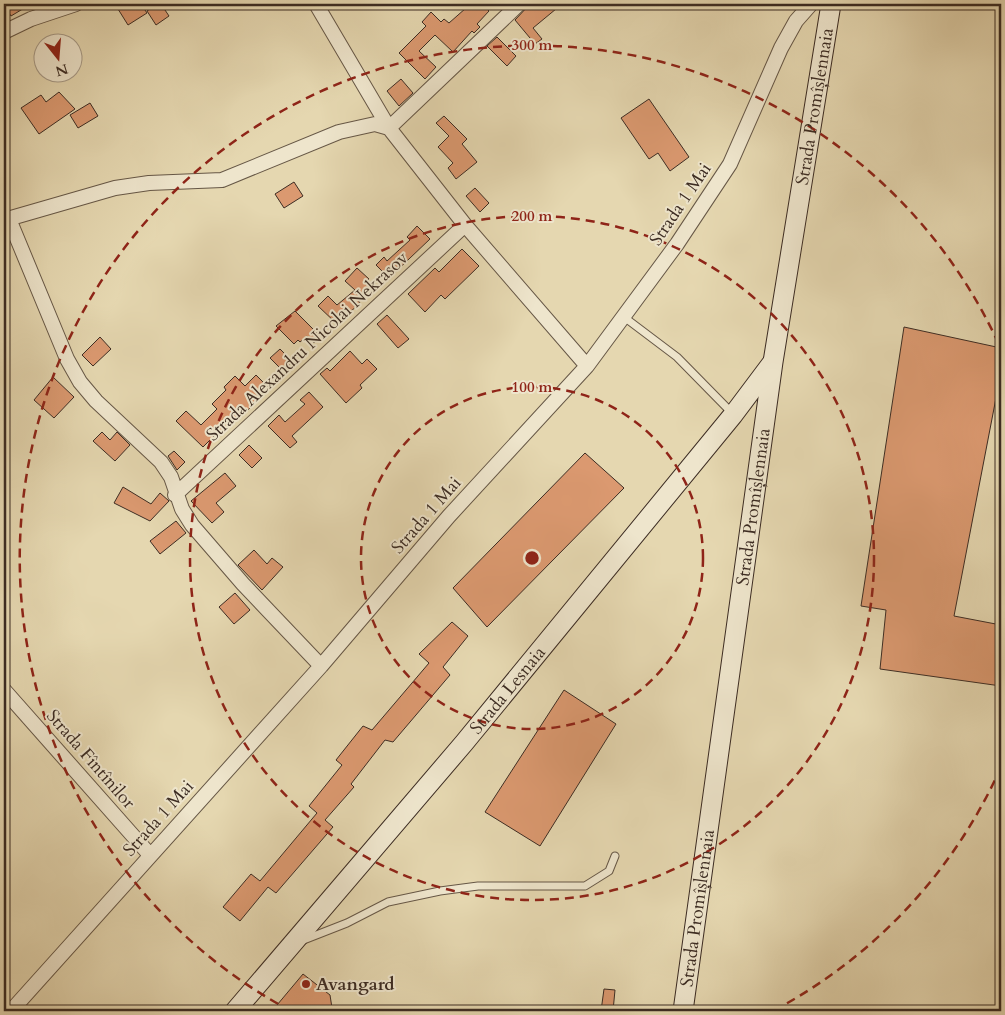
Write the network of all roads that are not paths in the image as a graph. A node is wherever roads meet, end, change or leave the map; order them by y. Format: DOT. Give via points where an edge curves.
graph roads {
  1 [pos="76,4"];
  2 [pos="316,4"];
  3 [pos="520,4"];
  4 [pos="811,4"];
  5 [pos="832,4"];
  6 [pos="4,32"];
  7 [pos="389,128"];
  8 [pos="6,220"];
  9 [pos="465,225"];
  10 [pos="624,317"];
  11 [pos="773,362"];
  12 [pos="587,366"];
  13 [pos="733,415"];
  14 [pos="175,495"];
  15 [pos="321,666"];
  16 [pos="4,690"];
  17 [pos="150,855"];
  18 [pos="615,856"];
  19 [pos="292,945"];
  20 [pos="11,1011"];
  21 [pos="235,1011"];
  22 [pos="683,1011"];
  1 -- 6 [label="street"];
  2 -- 7 [label="street"];
  3 -- 7 [label="street"];
  4 -- 10 [label="street, Strada 1 Mai" via="796,21 781,48 730,164"];
  5 -- 11 [label="street, Strada Promîșlennaia"];
  7 -- 8 [label="street" via="375,124 339,132 222,180 115,188"];
  7 -- 9 [label="street"];
  8 -- 14 [label="street" via="80,382 160,462 171,477"];
  9 -- 12 [label="street"];
  9 -- 14 [label="street, Strada Alexandru Nicolai Nekrasov"];
  10 -- 12 [label="street, Strada 1 Mai"];
  10 -- 13 [label="lane" via="677,357"];
  11 -- 13 [label="street, Strada Lesnaia"];
  11 -- 22 [label="street, Strada Promîșlennaia"];
  12 -- 15 [label="street, Strada 1 Mai" via="449,516"];
  13 -- 19 [label="street, Strada Lesnaia"];
  14 -- 15 [label="street" via="192,525"];
  15 -- 17 [label="street, Strada 1 Mai"];
  16 -- 17 [label="street, Strada Fîntînilor"];
  17 -- 20 [label="street, Strada 1 Mai"];
  18 -- 19 [label="lane" via="609,871 585,886 478,886 440,891 388,902"];
  19 -- 21 [label="street, Strada Lesnaia"];
}
